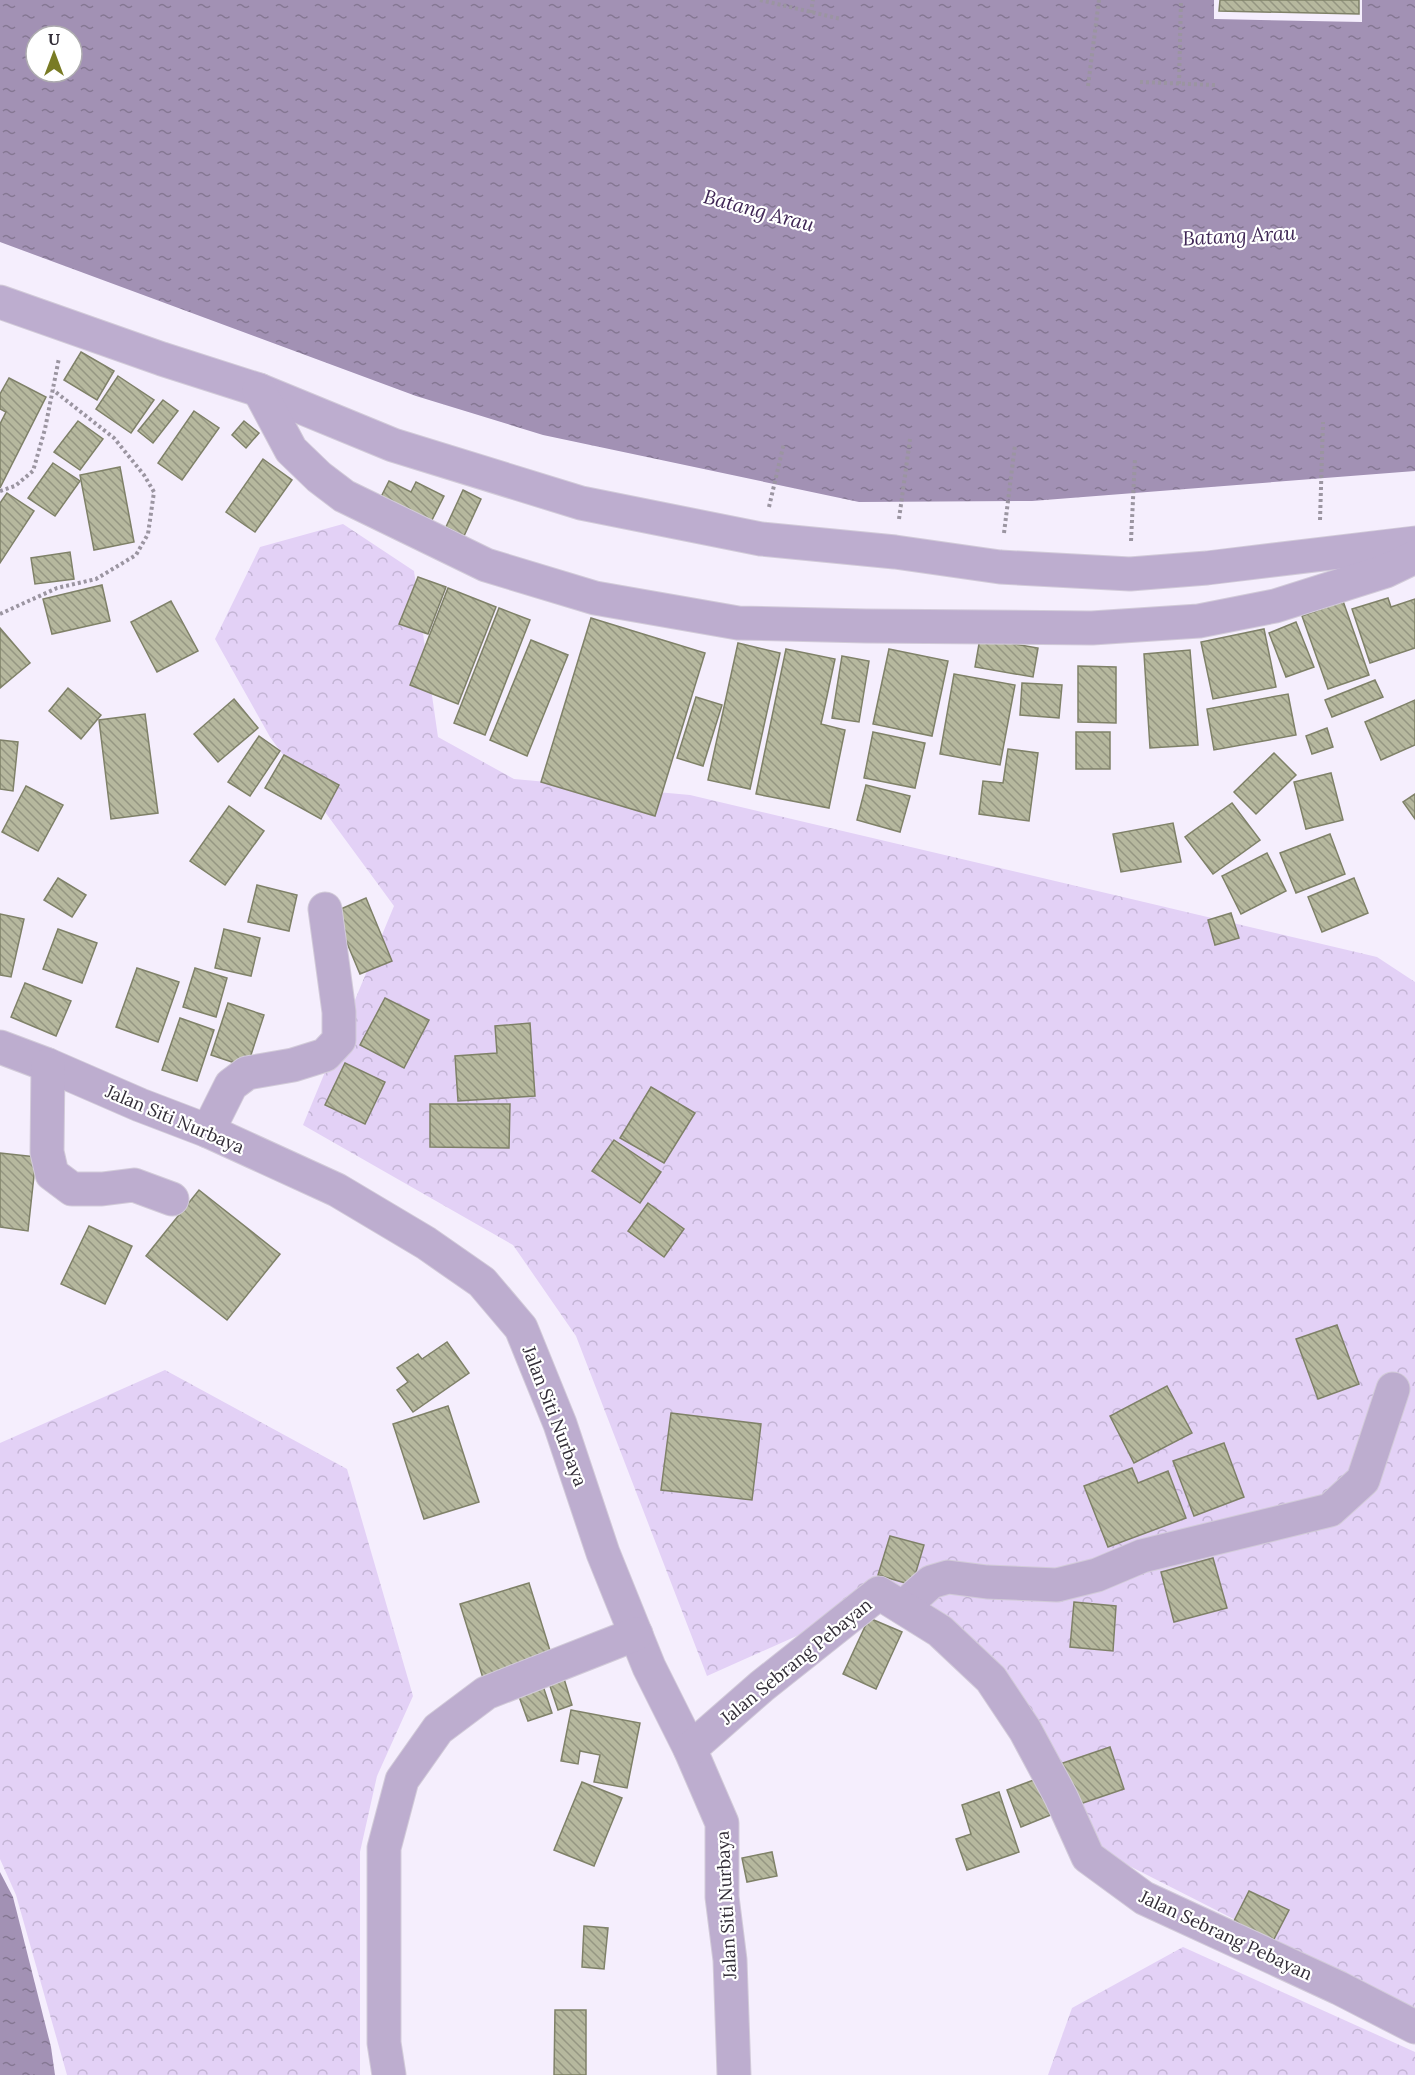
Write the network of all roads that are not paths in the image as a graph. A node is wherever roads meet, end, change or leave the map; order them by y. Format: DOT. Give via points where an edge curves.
graph roads {
  1 [pos="0,302"];
  2 [pos="259,390"];
  3 [pos="1415,543"];
  4 [pos="1415,557"];
  5 [pos="325,909"];
  6 [pos="0,1047"];
  7 [pos="48,1065"];
  8 [pos="208,1131"];
  9 [pos="172,1199"];
  10 [pos="1393,1389"];
  11 [pos="903,1608"];
  12 [pos="636,1634"];
  13 [pos="690,1749"];
  14 [pos="1415,2027"];
  15 [pos="389,2075"];
  16 [pos="734,2075"];
  1 -- 2 [label="street"];
  2 -- 3 [label="street" via="393,444 581,503 761,539 1000,567 1130,574"];
  2 -- 4 [label="street" via="291,450 344,496 486,565 595,598 738,623 1092,628 1199,621 1275,606 1386,572"];
  5 -- 8 [label="street" via="339,1040 325,1055 247,1073 231,1085"];
  6 -- 7 [label="street, Jalan Siti Nurbaya"];
  7 -- 8 [label="street, Jalan Siti Nurbaya"];
  7 -- 9 [label="street" via="47,1152 52,1174 72,1189 134,1185"];
  8 -- 12 [label="street, Jalan Siti Nurbaya" via="337,1190 482,1282 521,1328"];
  10 -- 11 [label="street" via="1363,1480 1330,1510 1142,1557 1097,1575 1057,1585 948,1577 931,1582"];
  11 -- 13 [label="street, Jalan Sebrang Pebayan" via="879,1593"];
  11 -- 14 [label="street, Jalan Sebrang Pebayan" via="940,1631 991,1680 1025,1731 1088,1857 1144,1898"];
  12 -- 13 [label="street, Jalan Siti Nurbaya"];
  12 -- 15 [label="street" via="486,1693 438,1729 402,1780 384,1848 384,2043"];
  13 -- 16 [label="street, Jalan Siti Nurbaya" via="722,1823 722,1897 730,1960"];
}
